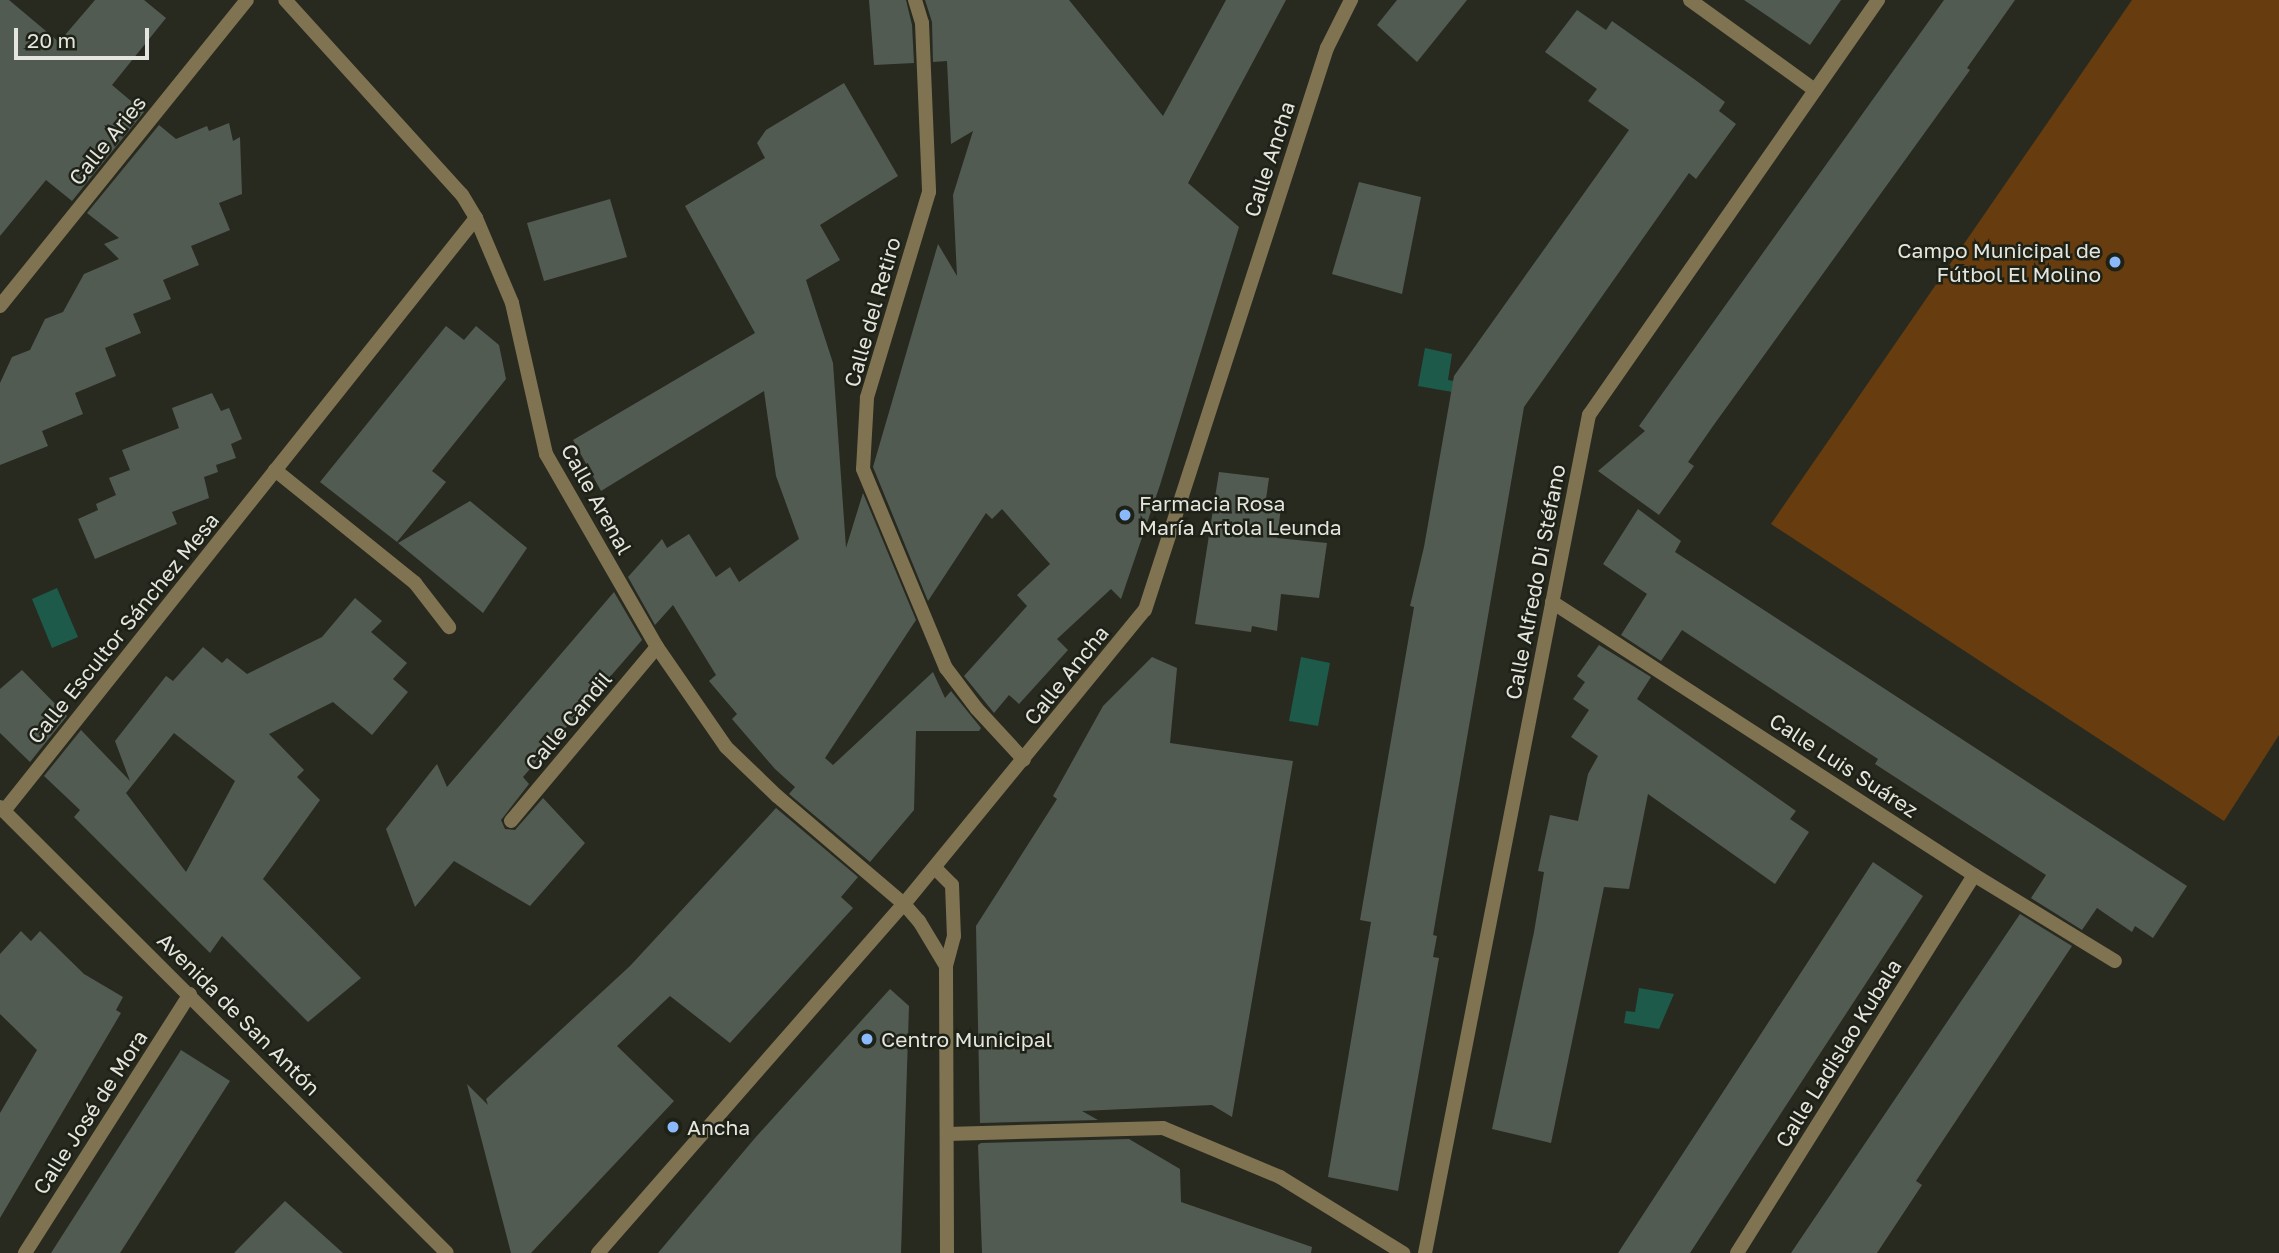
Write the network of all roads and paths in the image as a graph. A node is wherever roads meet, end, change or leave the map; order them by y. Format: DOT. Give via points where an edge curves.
graph roads {
  1 [pos="247,0"];
  2 [pos="285,0"];
  3 [pos="915,0"];
  4 [pos="1351,0"];
  5 [pos="1690,0"];
  6 [pos="1878,0"];
  7 [pos="1815,90"];
  8 [pos="476,218"];
  9 [pos="0,306"];
  10 [pos="275,470"];
  11 [pos="1552,602"];
  12 [pos="449,627"];
  13 [pos="657,648"];
  14 [pos="1024,761"];
  15 [pos="2,809"];
  16 [pos="512,821"];
  17 [pos="934,868"];
  18 [pos="1974,875"];
  19 [pos="904,904"];
  20 [pos="2115,961"];
  21 [pos="946,966"];
  22 [pos="190,994"];
  23 [pos="947,1134"];
  24 [pos="25,1253"];
  25 [pos="447,1253"];
  26 [pos="598,1253"];
  27 [pos="947,1253"];
  28 [pos="1403,1253"];
  29 [pos="1425,1253"];
  30 [pos="1737,1253"];
  1 -- 9 [label="street, Calle Aries"];
  2 -- 8 [label="street, Calle Arenal" via="462,195"];
  3 -- 14 [label="street, Calle del Retiro" via="922,23 929,192 867,398 863,470 946,668"];
  4 -- 14 [label="street, Calle Ancha" via="1327,48 1145,610"];
  5 -- 7 [label="street"];
  6 -- 7 [label="street, Calle Alfredo Di Stéfano"];
  7 -- 11 [label="street, Calle Alfredo Di Stéfano" via="1589,415"];
  8 -- 10 [label="street, Calle Escultor Sánchez Mesa"];
  8 -- 13 [label="street, Calle Arenal" via="512,303 546,454"];
  10 -- 12 [label="street" via="415,583"];
  10 -- 15 [label="street, Calle Escultor Sánchez Mesa"];
  11 -- 18 [label="street, Calle Luis Suárez"];
  11 -- 29 [label="street, Calle Alfredo Di Stéfano"];
  13 -- 16 [label="street, Calle Candil"];
  13 -- 19 [label="street, Calle Arenal" via="726,747"];
  14 -- 17 [label="street, Calle Ancha"];
  15 -- 22 [label="street, Avenida de San Antón"];
  17 -- 19 [label="street, Calle Ancha"];
  17 -- 21 [label="street" via="952,885 954,936"];
  18 -- 20 [label="street, Calle Luis Suárez"];
  18 -- 30 [label="street, Calle Ladislao Kubala"];
  19 -- 21 [label="street, Calle Arenal"];
  19 -- 26 [label="street, Calle Ancha"];
  21 -- 23 [label="street"];
  22 -- 24 [label="street, Calle José de Mora"];
  22 -- 25 [label="street, Avenida de San Antón"];
  23 -- 27 [label="street"];
  23 -- 28 [label="street" via="1163,1128 1280,1177"];
}
